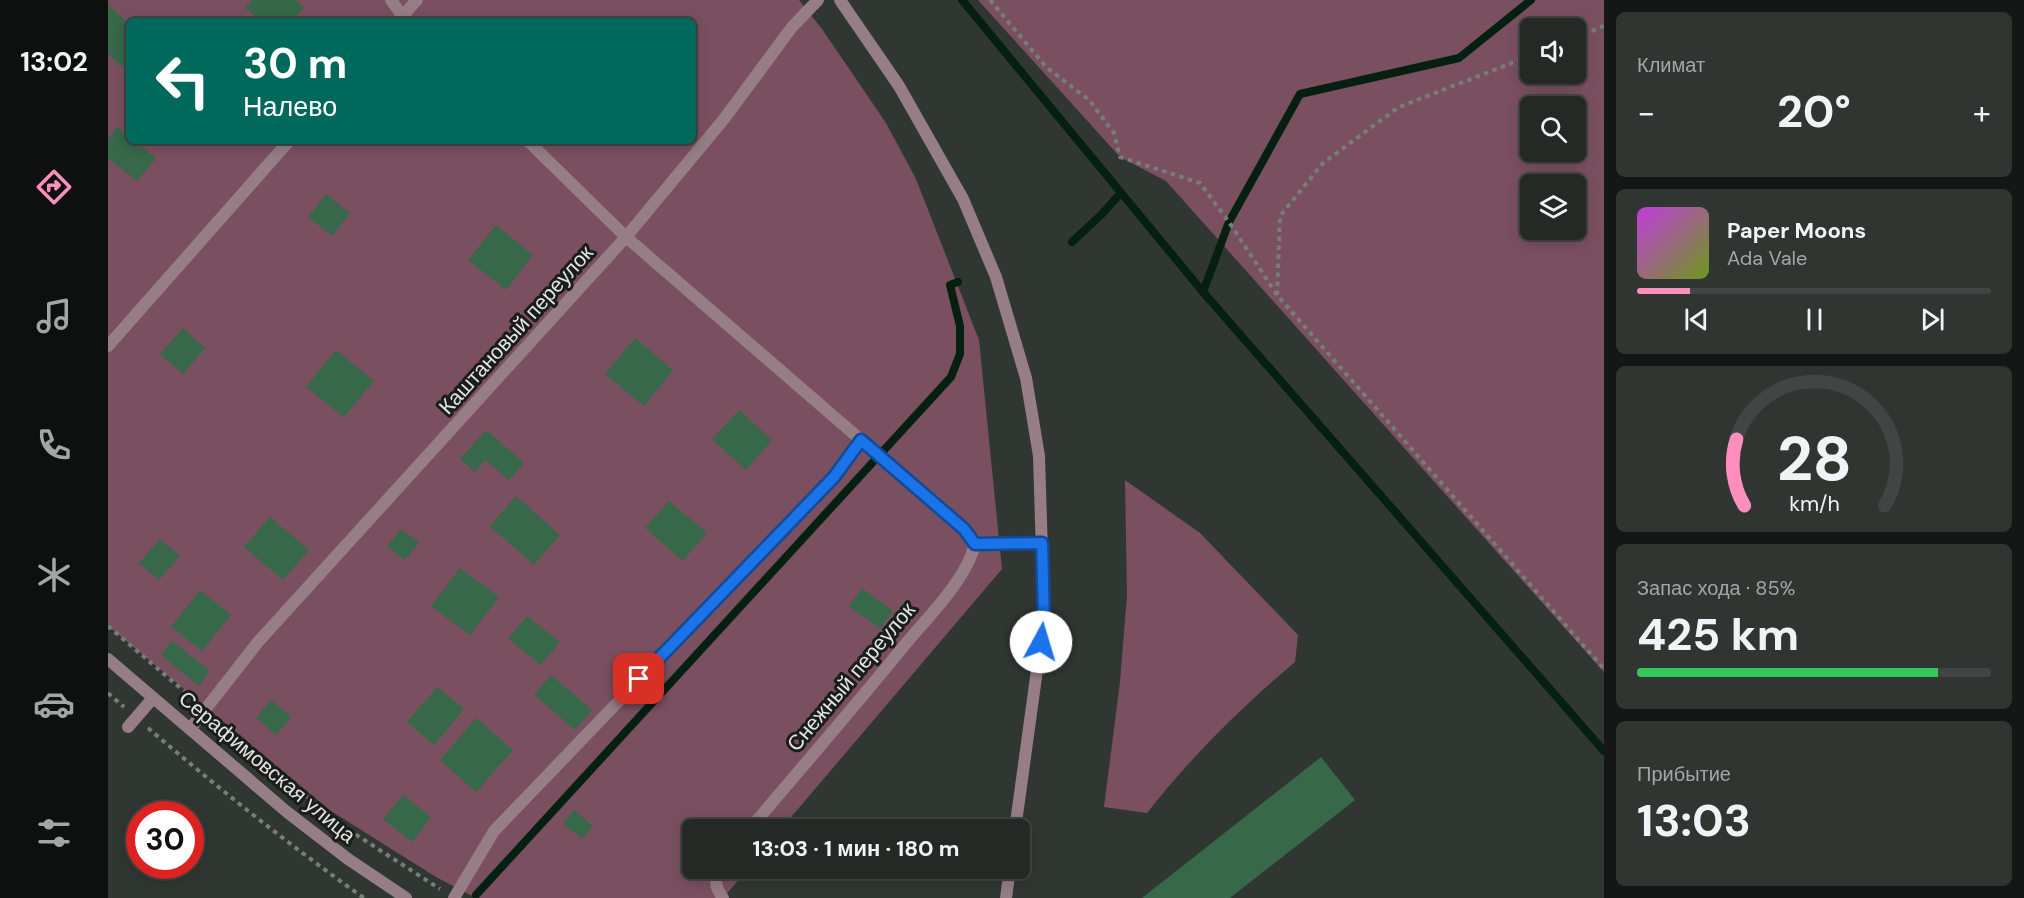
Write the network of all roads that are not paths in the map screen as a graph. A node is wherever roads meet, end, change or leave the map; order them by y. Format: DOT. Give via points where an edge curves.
graph roads {
  1 [pos="391,0"];
  2 [pos="417,0"];
  3 [pos="818,0"];
  4 [pos="840,0"];
  5 [pos="402,18"];
  6 [pos="286,144"];
  7 [pos="531,144"];
  8 [pos="626,237"];
  9 [pos="108,346"];
  10 [pos="861,440"];
  11 [pos="1042,543"];
  12 [pos="975,544"];
  13 [pos="108,659"];
  14 [pos="153,698"];
  15 [pos="128,727"];
  16 [pos="190,729"];
  17 [pos="758,819"];
  18 [pos="1017,819"];
  19 [pos="717,879"];
  20 [pos="1009,879"];
  21 [pos="406,898"];
  22 [pos="454,898"];
  23 [pos="723,898"];
  24 [pos="1006,898"];
  1 -- 5 [label="street"];
  2 -- 5 [label="street"];
  3 -- 8 [label="street, Каштановый переулок" via="792,27 724,118"];
  4 -- 11 [label="street" via="900,86 963,199 996,277 1026,378 1039,456"];
  6 -- 9 [label="street"];
  7 -- 8 [label="street"];
  8 -- 10 [label="street"];
  8 -- 16 [label="street, Каштановый переулок" via="258,642"];
  10 -- 12 [label="street" via="964,529"];
  10 -- 22 [label="street" via="834,477 494,831"];
  11 -- 12 [label="street"];
  11 -- 18 [label="street" via="1044,619"];
  12 -- 17 [label="street, Снежный переулок" via="957,580 936,607"];
  13 -- 14 [label="street, Серафимовская улица"];
  14 -- 15 [label="street"];
  14 -- 16 [label="street, Серафимовская улица"];
  16 -- 21 [label="street, Серафимовская улица" via="287,813"];
  19 -- 23 [label="street" via="716,887"];
  20 -- 24 [label="street"];
}
